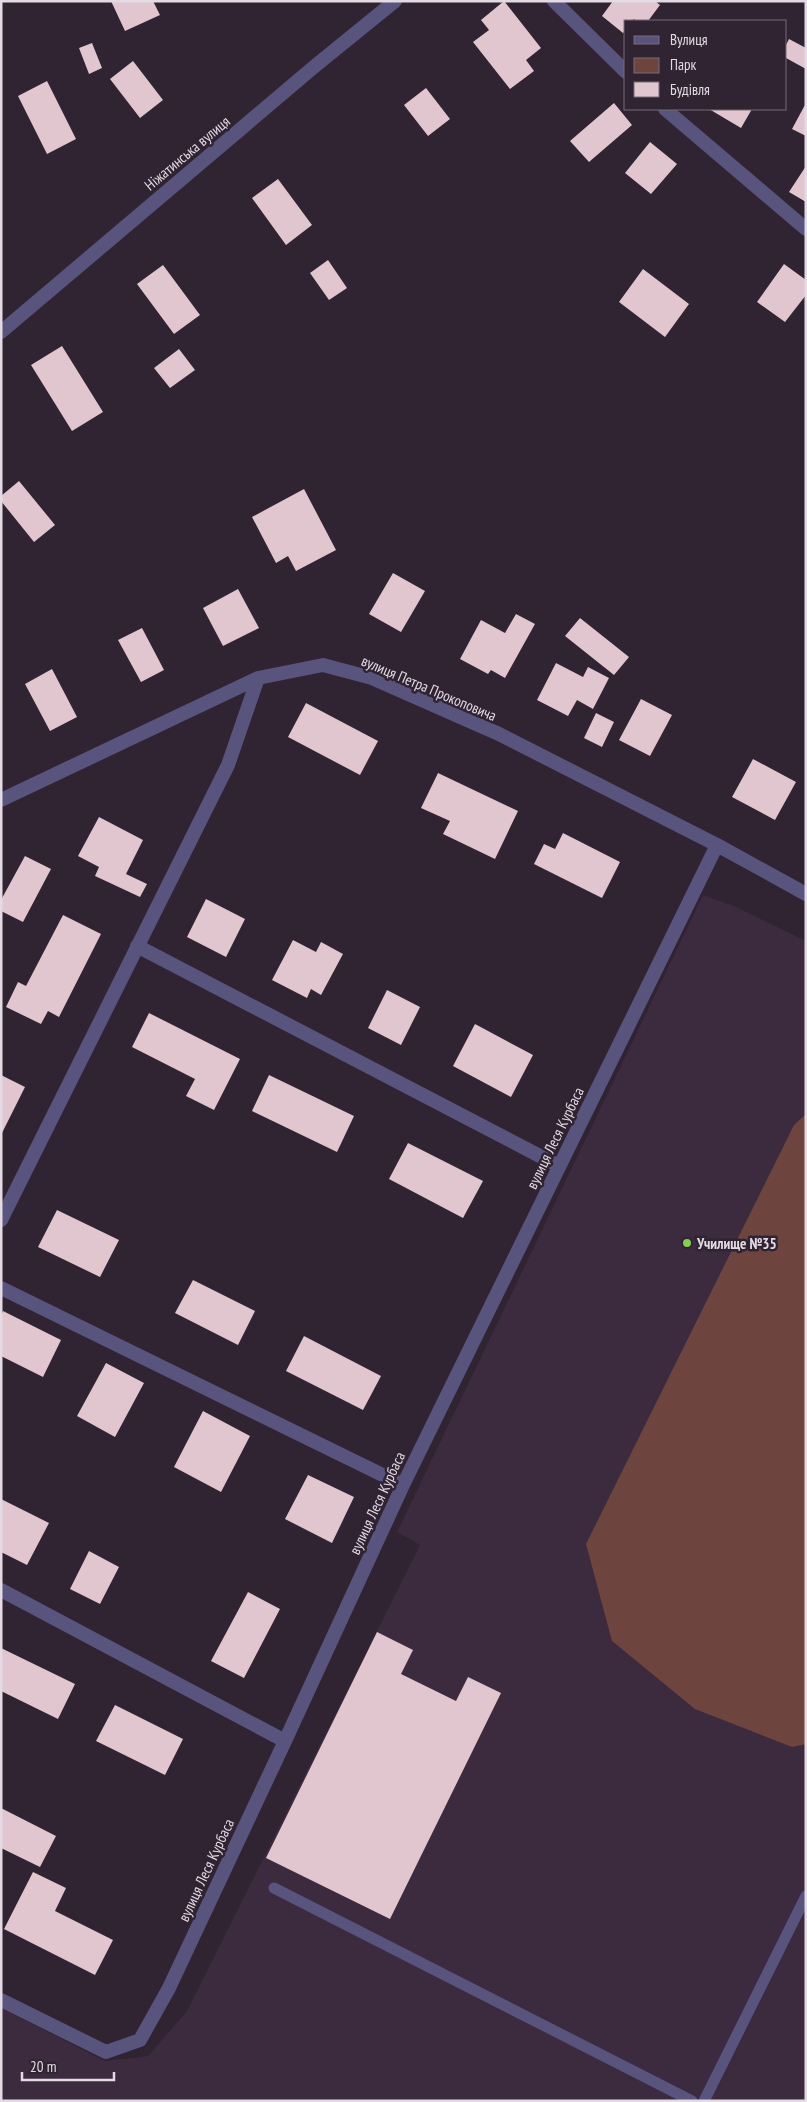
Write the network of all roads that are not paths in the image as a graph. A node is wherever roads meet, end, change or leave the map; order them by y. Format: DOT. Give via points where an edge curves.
graph roads {
  1 [pos="394,1"];
  2 [pos="554,1"];
  3 [pos="624,70"];
  4 [pos="666,110"];
  5 [pos="806,229"];
  6 [pos="1,332"];
  7 [pos="258,678"];
  8 [pos="1,800"];
  9 [pos="718,845"];
  10 [pos="806,894"];
  11 [pos="137,946"];
  12 [pos="559,1166"];
  13 [pos="1,1220"];
  14 [pos="1,1288"];
  15 [pos="402,1485"];
  16 [pos="1,1590"];
  17 [pos="285,1741"];
  18 [pos="274,1888"];
  19 [pos="806,1896"];
  20 [pos="1,2000"];
  21 [pos="692,2101"];
  22 [pos="704,2101"];
  1 -- 6 [label="street, Ніжатинська вулиця"];
  2 -- 3 [label="street"];
  4 -- 5 [label="street"];
  7 -- 8 [label="street, вулиця Петра Прокоповича"];
  7 -- 9 [label="street, вулиця Петра Прокоповича" via="323,665 372,678 499,734"];
  7 -- 11 [label="street" via="228,765"];
  9 -- 10 [label="street, вулиця Петра Прокоповича"];
  9 -- 12 [label="street, вулиця Леся Курбаса"];
  11 -- 12 [label="street"];
  11 -- 13 [label="street"];
  12 -- 15 [label="street, вулиця Леся Курбаса"];
  14 -- 15 [label="street"];
  15 -- 17 [label="street, вулиця Леся Курбаса"];
  16 -- 17 [label="street"];
  17 -- 20 [label="street, вулиця Леся Курбаса" via="169,1988 140,2040 106,2052"];
  18 -- 21 [label="lane"];
  19 -- 22 [label="lane"];
}
